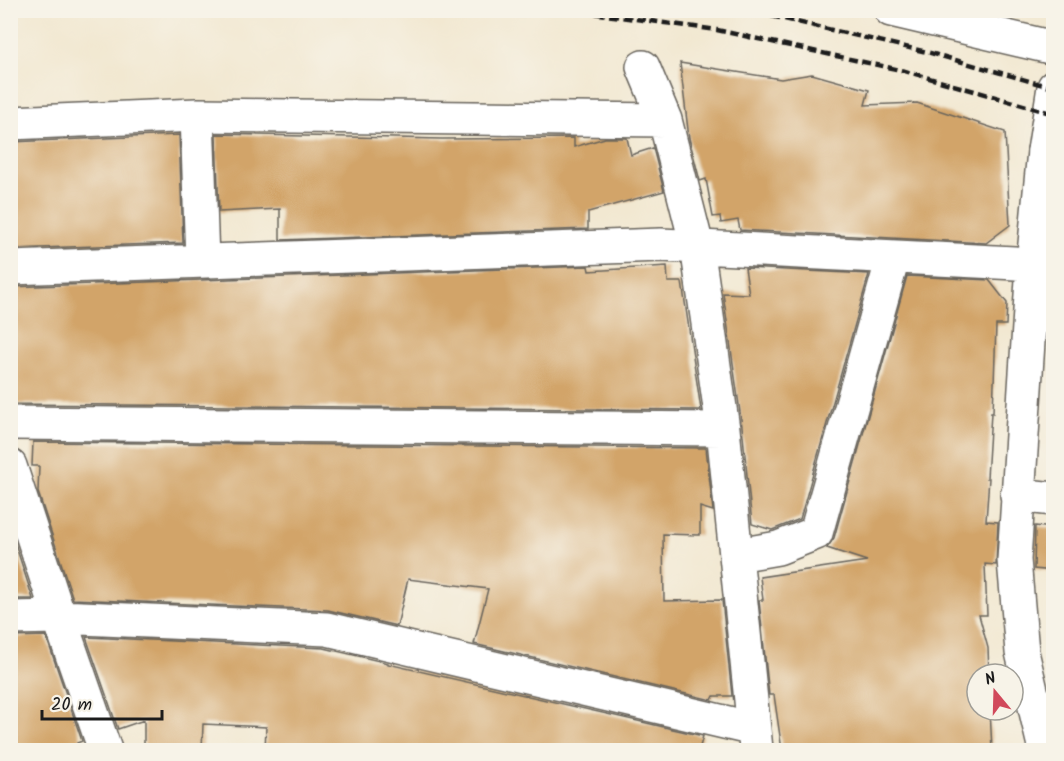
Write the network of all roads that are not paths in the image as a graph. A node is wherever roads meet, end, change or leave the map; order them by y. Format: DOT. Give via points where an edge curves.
graph roads {
  1 [pos="891,10"];
  2 [pos="1053,48"];
  3 [pos="644,67"];
  4 [pos="1053,87"];
  5 [pos="196,115"];
  6 [pos="664,120"];
  7 [pos="10,123"];
  8 [pos="1049,153"];
  9 [pos="697,246"];
  10 [pos="893,258"];
  11 [pos="202,261"];
  12 [pos="1033,264"];
  13 [pos="10,268"];
  14 [pos="10,423"];
  15 [pos="723,429"];
  16 [pos="10,466"];
  17 [pos="1017,495"];
  18 [pos="1053,499"];
  19 [pos="737,555"];
  20 [pos="59,617"];
  21 [pos="10,618"];
  22 [pos="755,740"];
  23 [pos="105,750"];
  24 [pos="1045,750"];
  1 -- 2 [label="street"];
  3 -- 6 [label="street"];
  4 -- 8 [label="street"];
  5 -- 6 [label="street"];
  5 -- 7 [label="street"];
  5 -- 11 [label="street"];
  6 -- 9 [label="street"];
  8 -- 12 [label="street"];
  9 -- 10 [label="street"];
  9 -- 11 [label="street"];
  9 -- 15 [label="street"];
  10 -- 12 [label="street"];
  10 -- 19 [label="street" via="816,533 778,548"];
  11 -- 13 [label="street"];
  12 -- 17 [label="street"];
  14 -- 15 [label="street"];
  15 -- 19 [label="street"];
  16 -- 20 [label="street"];
  17 -- 18 [label="street"];
  17 -- 24 [label="street" via="1014,560 1022,652"];
  19 -- 22 [label="street"];
  20 -- 21 [label="street"];
  20 -- 22 [label="street" via="327,629"];
  20 -- 23 [label="street"];
}
